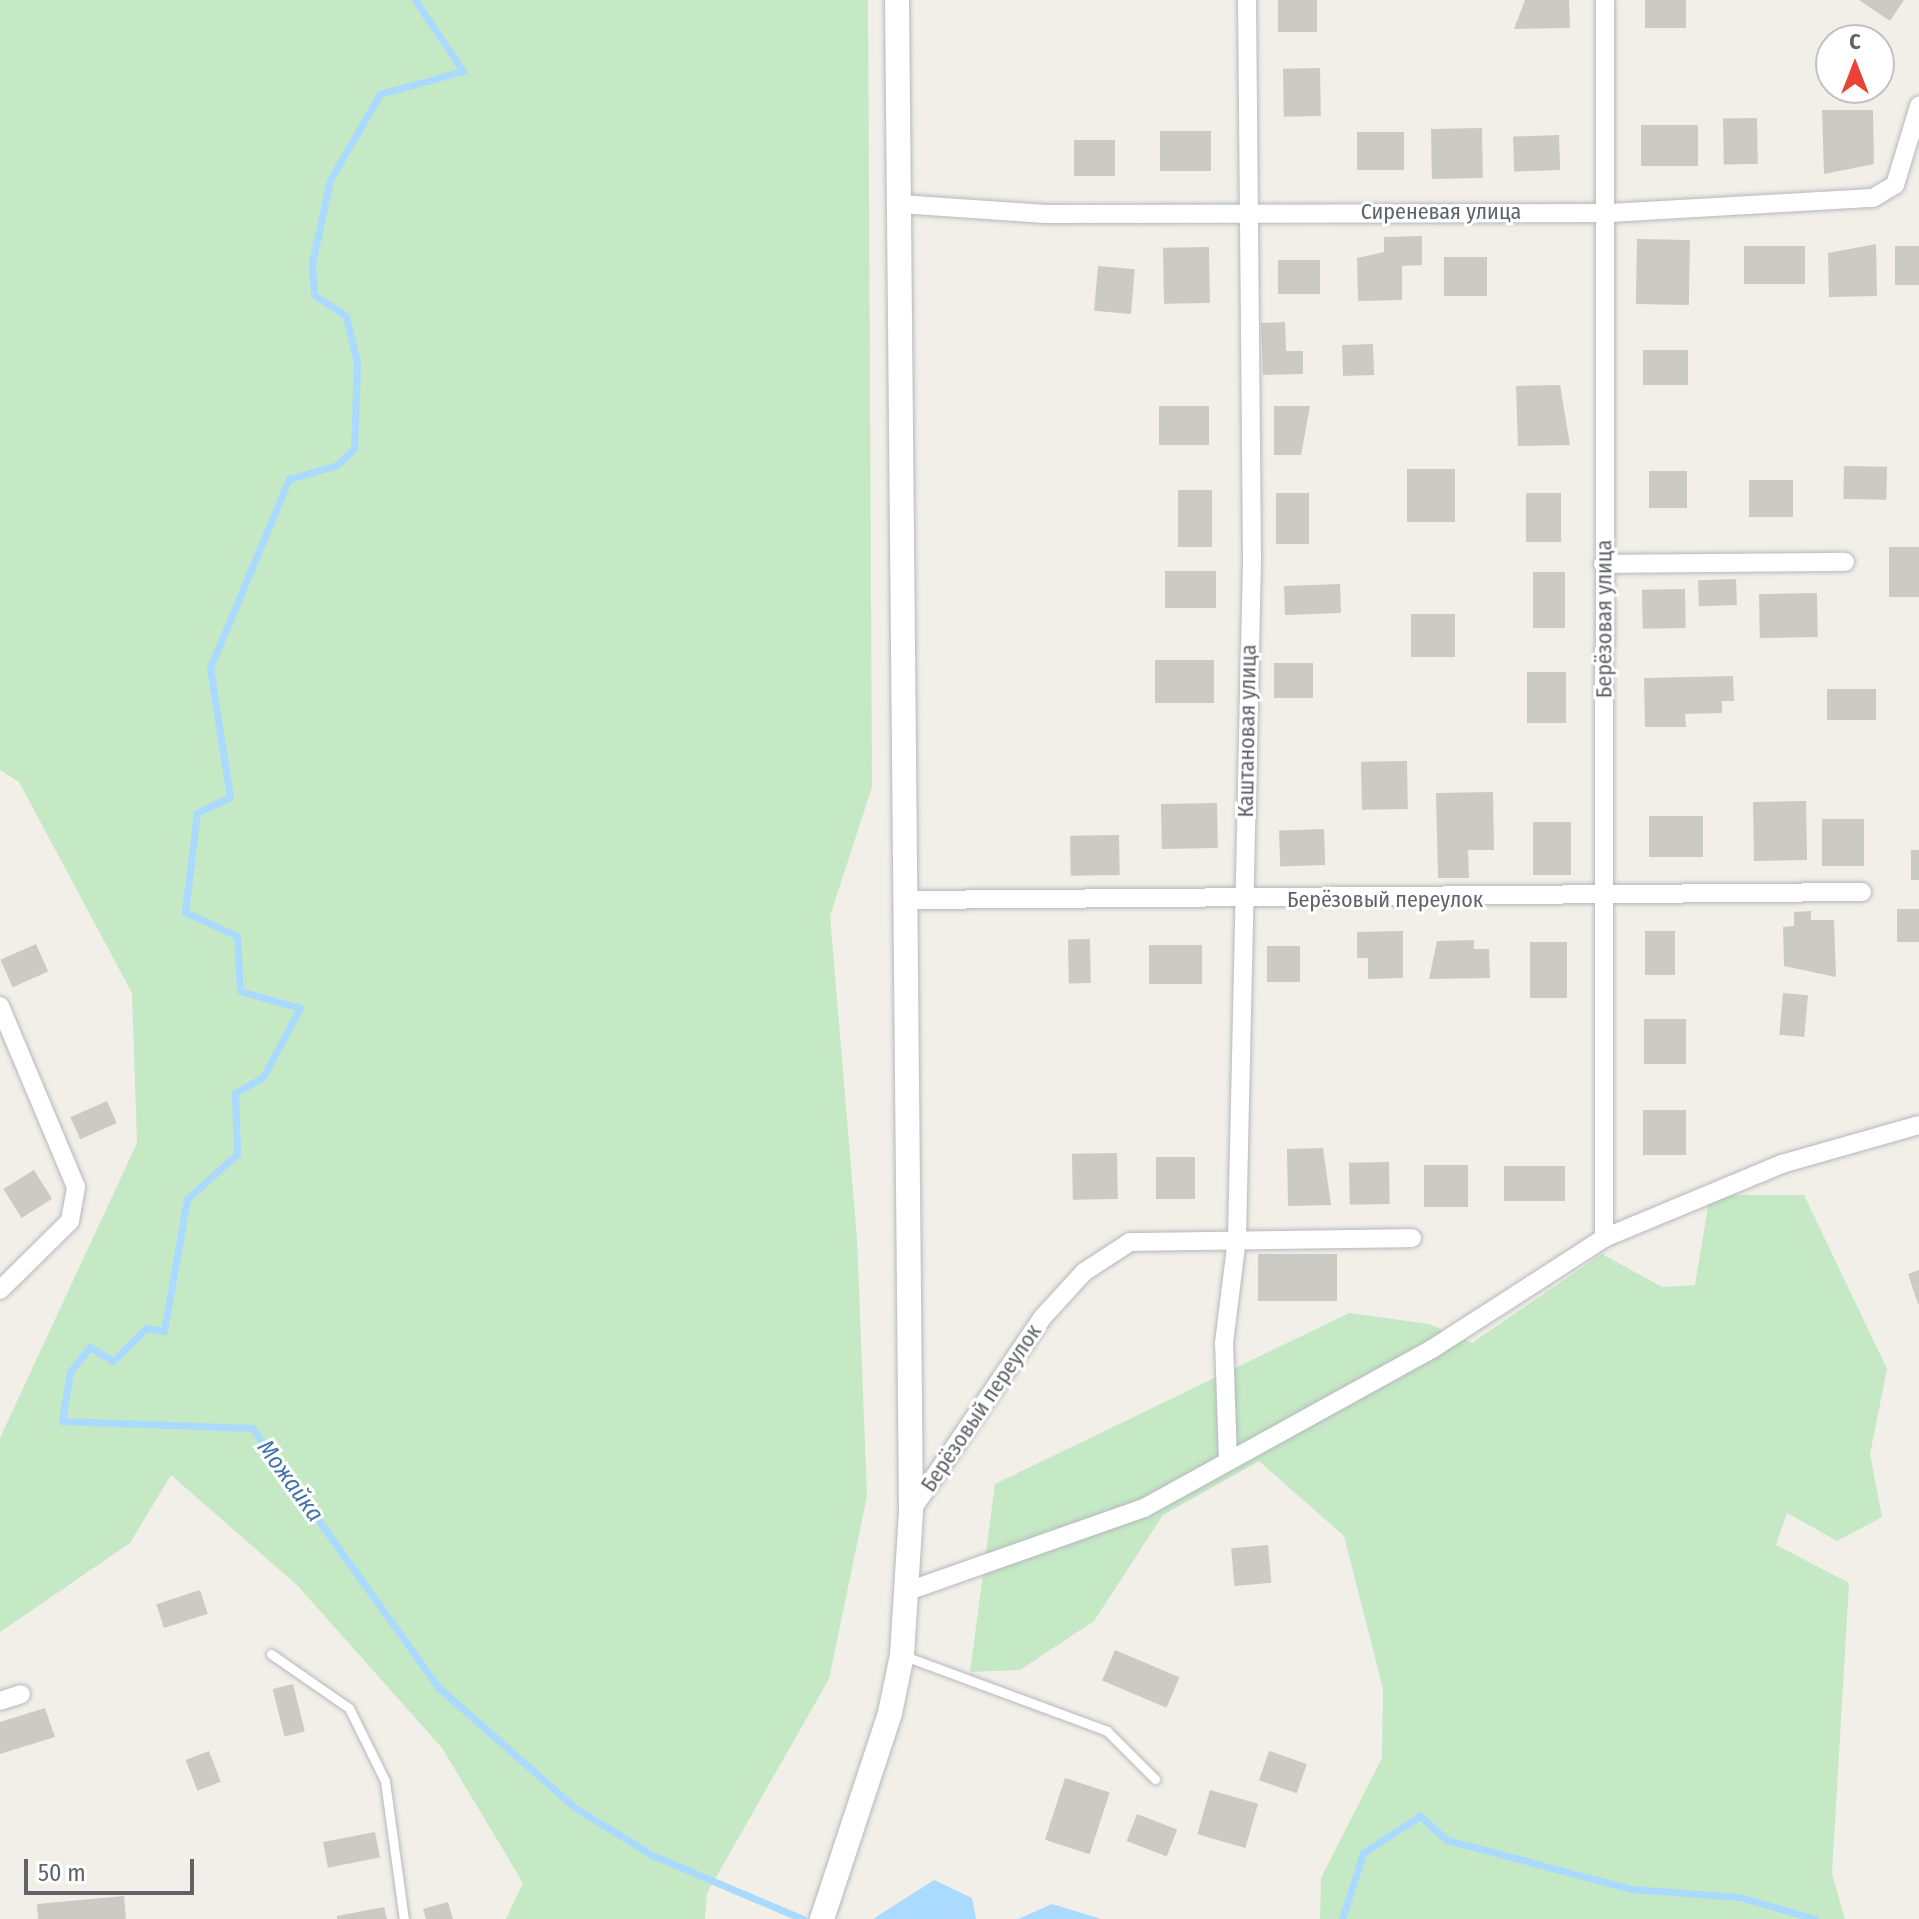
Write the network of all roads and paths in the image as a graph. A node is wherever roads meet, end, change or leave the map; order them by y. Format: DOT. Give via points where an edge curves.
graph roads {
  1 [pos="897,0"];
  2 [pos="1247,0"];
  3 [pos="1605,0"];
  4 [pos="1919,106"];
  5 [pos="900,204"];
  6 [pos="1249,211"];
  7 [pos="1610,213"];
  8 [pos="1845,562"];
  9 [pos="1603,564"];
  10 [pos="1862,892"];
  11 [pos="1605,898"];
  12 [pos="908,900"];
  13 [pos="1243,900"];
  14 [pos="0,1006"];
  15 [pos="1919,1125"];
  16 [pos="1237,1238"];
  17 [pos="1412,1238"];
  18 [pos="1604,1238"];
  19 [pos="0,1290"];
  20 [pos="1228,1461"];
  21 [pos="911,1511"];
  22 [pos="908,1591"];
  23 [pos="271,1654"];
  24 [pos="902,1655"];
  25 [pos="21,1694"];
  26 [pos="0,1701"];
  27 [pos="1155,1779"];
  28 [pos="404,1919"];
  29 [pos="822,1919"];
  1 -- 5 [label="main road"];
  2 -- 6 [label="street, Каштановая улица"];
  3 -- 7 [label="street, Берёзовая улица"];
  4 -- 7 [label="street, Сиреневая улица" via="1895,185 1873,198"];
  5 -- 6 [label="street, Сиреневая улица" via="1046,214"];
  5 -- 12 [label="main road"];
  6 -- 7 [label="street, Сиреневая улица"];
  6 -- 13 [label="street, Каштановая улица"];
  7 -- 9 [label="street, Берёзовая улица"];
  8 -- 9 [label="street"];
  9 -- 11 [label="street, Берёзовая улица"];
  10 -- 11 [label="street, Берёзовый переулок"];
  11 -- 13 [label="street, Берёзовый переулок"];
  11 -- 18 [label="street, Берёзовая улица"];
  12 -- 13 [label="street, Берёзовый переулок"];
  12 -- 21 [label="main road"];
  13 -- 16 [label="street, Каштановая улица"];
  14 -- 19 [label="street" via="76,1187 70,1221"];
  15 -- 18 [label="street" via="1782,1164"];
  16 -- 17 [label="street, Берёзовый переулок"];
  16 -- 20 [label="street, Каштановая улица" via="1224,1343"];
  16 -- 21 [label="street, Берёзовый переулок" via="1130,1242 1084,1272 1042,1318"];
  18 -- 20 [label="street" via="1432,1349"];
  20 -- 22 [label="street" via="1144,1508"];
  21 -- 22 [label="main road"];
  22 -- 24 [label="main road"];
  23 -- 28 [label="lane" via="349,1708 385,1781"];
  24 -- 27 [label="lane" via="1107,1731"];
  24 -- 29 [label="main road" via="890,1713"];
  25 -- 26 [label="street"];
}
